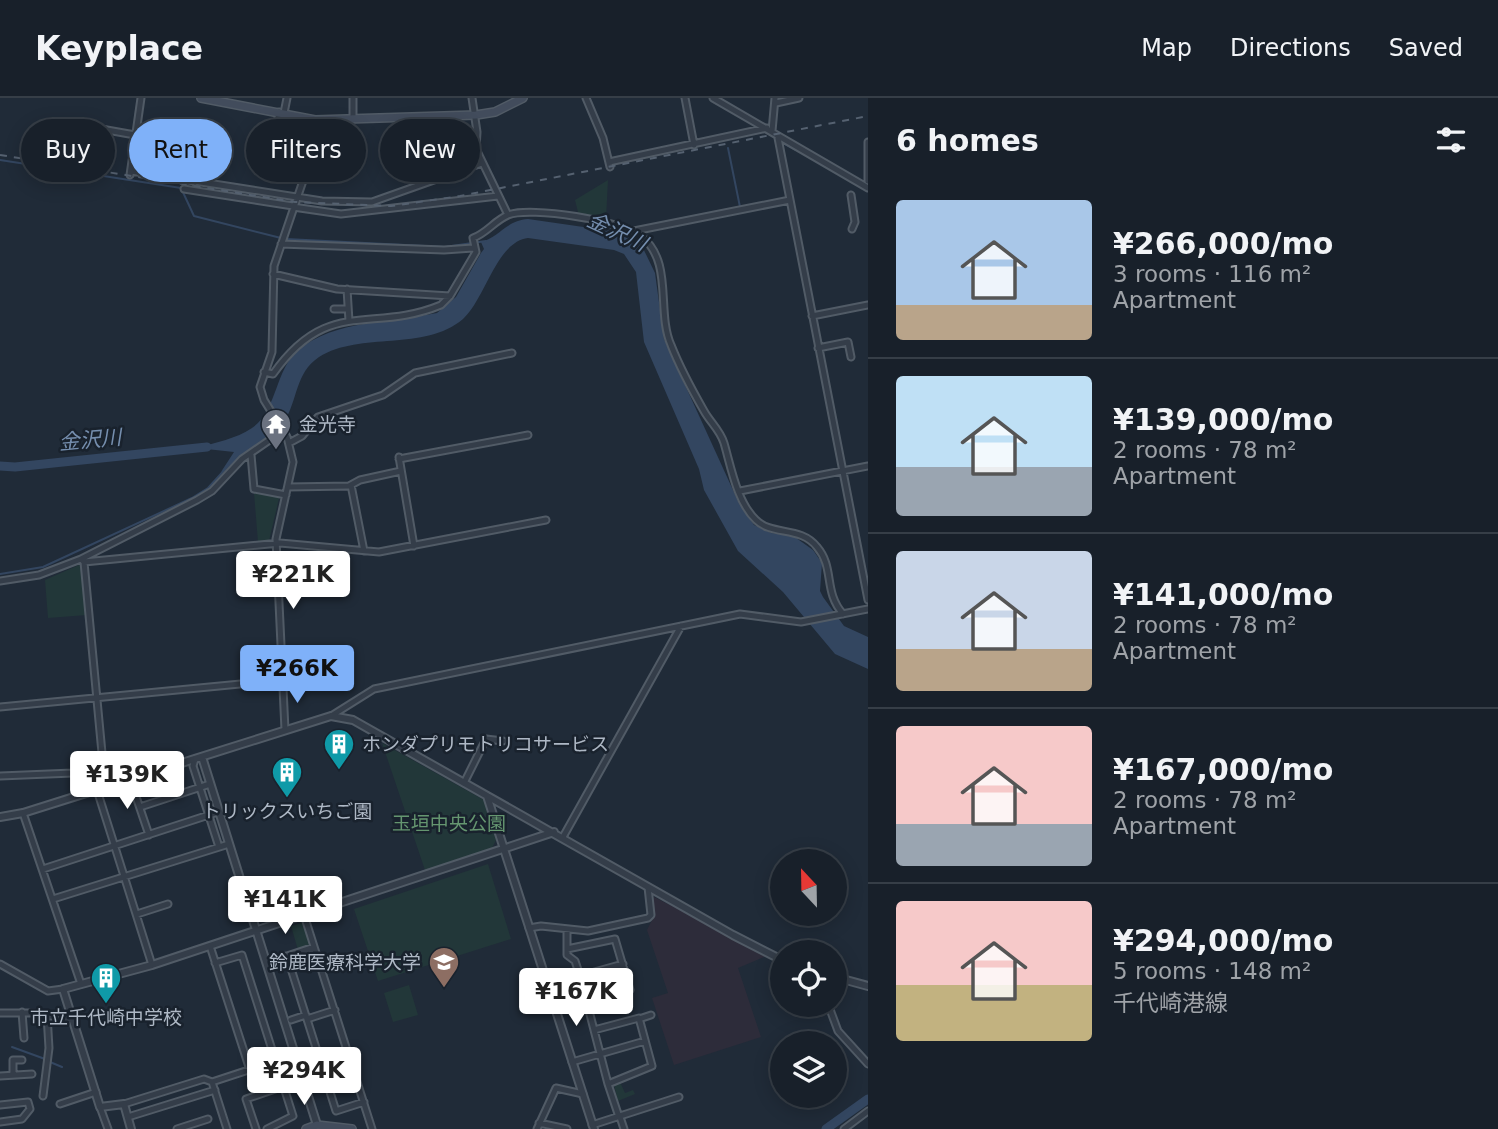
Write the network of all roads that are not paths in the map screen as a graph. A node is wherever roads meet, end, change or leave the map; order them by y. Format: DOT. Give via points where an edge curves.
graph roads {
  1 [pos="141,98"];
  2 [pos="201,98"];
  3 [pos="287,98"];
  4 [pos="353,98"];
  5 [pos="472,98"];
  6 [pos="523,98"];
  7 [pos="586,98"];
  8 [pos="684,98"];
  9 [pos="713,98"];
  10 [pos="799,98"];
  11 [pos="775,100"];
  12 [pos="281,112"];
  13 [pos="474,114"];
  14 [pos="138,119"];
  15 [pos="279,119"];
  16 [pos="310,119"];
  17 [pos="354,119"];
  18 [pos="366,119"];
  19 [pos="769,130"];
  20 [pos="778,138"];
  21 [pos="868,142"];
  22 [pos="694,145"];
  23 [pos="482,163"];
  24 [pos="868,181"];
  25 [pos="195,182"];
  26 [pos="301,182"];
  27 [pos="868,188"];
  28 [pos="184,189"];
  29 [pos="851,195"];
  30 [pos="498,196"];
  31 [pos="296,197"];
  32 [pos="790,200"];
  33 [pos="293,206"];
  34 [pos="508,215"];
  35 [pos="852,229"];
  36 [pos="634,232"];
  37 [pos="281,240"];
  38 [pos="472,245"];
  39 [pos="273,274"];
  40 [pos="347,289"];
  41 [pos="450,296"];
  42 [pos="868,305"];
  43 [pos="334,309"];
  44 [pos="348,309"];
  45 [pos="812,316"];
  46 [pos="349,321"];
  47 [pos="818,348"];
  48 [pos="512,353"];
  49 [pos="851,358"];
  50 [pos="264,372"];
  51 [pos="284,430"];
  52 [pos="528,435"];
  53 [pos="289,443"];
  54 [pos="251,455"];
  55 [pos="868,467"];
  56 [pos="401,471"];
  57 [pos="842,472"];
  58 [pos="351,485"];
  59 [pos="288,487"];
  60 [pos="740,491"];
  61 [pos="286,495"];
  62 [pos="546,520"];
  63 [pos="277,544"];
  64 [pos="414,546"];
  65 [pos="364,551"];
  66 [pos="83,560"];
  67 [pos="0,581"];
  68 [pos="868,600"];
  69 [pos="868,609"];
  70 [pos="842,614"];
  71 [pos="681,626"];
  72 [pos="283,680"];
  73 [pos="97,698"];
  74 [pos="0,708"];
  75 [pos="331,716"];
  76 [pos="285,730"];
  77 [pos="503,741"];
  78 [pos="198,758"];
  79 [pos="82,767"];
  80 [pos="0,776"];
  81 [pos="131,779"];
  82 [pos="464,783"];
  83 [pos="210,784"];
  84 [pos="200,788"];
  85 [pos="97,790"];
  86 [pos="87,793"];
  87 [pos="487,796"];
  88 [pos="140,807"];
  89 [pos="218,812"];
  90 [pos="23,813"];
  91 [pos="209,815"];
  92 [pos="1,818"];
  93 [pos="554,832"];
  94 [pos="149,835"];
  95 [pos="562,837"];
  96 [pos="229,844"];
  97 [pos="115,846"];
  98 [pos="219,847"];
  99 [pos="504,848"];
  100 [pos="43,869"];
  101 [pos="126,878"];
  102 [pos="648,887"];
  103 [pos="53,900"];
  104 [pos="168,904"];
  105 [pos="136,914"];
  106 [pos="304,915"];
  107 [pos="529,928"];
  108 [pos="567,930"];
  109 [pos="257,931"];
  110 [pos="210,946"];
  111 [pos="314,947"];
  112 [pos="568,949"];
  113 [pos="770,953"];
  114 [pos="287,956"];
  115 [pos="272,959"];
  116 [pos="215,963"];
  117 [pos="0,964"];
  118 [pos="623,964"];
  119 [pos="152,965"];
  120 [pos="580,976"];
  121 [pos="847,980"];
  122 [pos="81,984"];
  123 [pos="868,986"];
  124 [pos="63,989"];
  125 [pos="584,990"];
  126 [pos="551,997"];
  127 [pos="587,1000"];
  128 [pos="335,1010"];
  129 [pos="22,1012"];
  130 [pos="0,1013"];
  131 [pos="47,1014"];
  132 [pos="651,1015"];
  133 [pos="306,1017"];
  134 [pos="833,1017"];
  135 [pos="639,1019"];
  136 [pos="72,1020"];
  137 [pos="291,1020"];
  138 [pos="594,1030"];
  139 [pos="24,1038"];
  140 [pos="645,1041"];
  141 [pos="600,1053"];
  142 [pos="294,1055"];
  143 [pos="22,1060"];
  144 [pos="276,1061"];
  145 [pos="572,1062"];
  146 [pos="868,1064"];
  147 [pos="250,1070"];
  148 [pos="32,1074"];
  149 [pos="13,1075"];
  150 [pos="0,1076"];
  151 [pos="212,1082"];
  152 [pos="608,1084"];
  153 [pos="284,1086"];
  154 [pos="215,1090"];
  155 [pos="96,1092"];
  156 [pos="583,1094"];
  157 [pos="43,1096"];
  158 [pos="679,1097"];
  159 [pos="364,1102"];
  160 [pos="60,1104"];
  161 [pos="124,1104"];
  162 [pos="0,1105"];
  163 [pos="100,1107"];
  164 [pos="868,1111"];
  165 [pos="128,1117"];
  166 [pos="620,1117"];
  167 [pos="208,1119"];
  168 [pos="0,1122"];
  169 [pos="317,1125"];
  170 [pos="538,1126"];
  171 [pos="593,1127"];
  172 [pos="326,1128"];
  173 [pos="107,1129"];
  174 [pos="131,1129"];
  175 [pos="177,1129"];
  176 [pos="227,1129"];
  177 [pos="256,1129"];
  178 [pos="267,1129"];
  179 [pos="306,1129"];
  180 [pos="352,1129"];
  181 [pos="372,1129"];
  182 [pos="567,1129"];
  183 [pos="624,1129"];
  184 [pos="844,1129"];
  1 -- 14 [label="street"];
  2 -- 12 [label="main road"];
  3 -- 12 [label="street"];
  4 -- 17 [label="street"];
  5 -- 13 [label="street"];
  6 -- 13 [label="main road" via="495,111"];
  7 -- 22 [label="street" via="610,164"];
  8 -- 22 [label="street"];
  9 -- 19 [label="street"];
  10 -- 11 [label="street"];
  11 -- 19 [label="street"];
  12 -- 15 [label="street"];
  12 -- 16 [label="main road"];
  13 -- 18 [label="main road"];
  13 -- 23 [label="street" via="476,149"];
  19 -- 20 [label="street"];
  19 -- 22 [label="street"];
  20 -- 27 [label="street"];
  20 -- 32 [label="street"];
  21 -- 24 [label="street"];
  23 -- 30 [label="street"];
  23 -- 31 [label="street" via="372,202"];
  25 -- 31 [label="street"];
  26 -- 31 [label="street"];
  28 -- 33 [label="street"];
  29 -- 35 [label="street"];
  30 -- 33 [label="street" via="341,214"];
  30 -- 34 [label="street"];
  31 -- 33 [label="street"];
  32 -- 36 [label="street"];
  32 -- 45 [label="street"];
  33 -- 37 [label="street"];
  34 -- 36 [label="street" via="526,211"];
  34 -- 38 [label="street"];
  36 -- 60 [label="street" via="658,257 670,343 718,431"];
  37 -- 38 [label="street" via="444,250"];
  37 -- 39 [label="street"];
  38 -- 41 [label="street" via="475,252"];
  39 -- 40 [label="street"];
  39 -- 50 [label="street" via="272,352"];
  40 -- 41 [label="street"];
  40 -- 44 [label="street"];
  41 -- 46 [label="street" via="431,309"];
  42 -- 45 [label="street"];
  43 -- 44 [label="street"];
  44 -- 46 [label="street"];
  45 -- 47 [label="street"];
  46 -- 50 [label="street" via="315,331 297,344 273,374"];
  47 -- 49 [label="street" via="848,342"];
  47 -- 57 [label="street"];
  48 -- 53 [label="street" via="412,374 383,396 318,417"];
  50 -- 51 [label="street" via="260,387"];
  51 -- 53 [label="street"];
  51 -- 54 [label="street"];
  52 -- 56 [label="street" via="399,458"];
  53 -- 59 [label="street" via="293,462"];
  54 -- 61 [label="street" via="254,489"];
  54 -- 66 [label="street" via="237,463 212,491"];
  55 -- 57 [label="street"];
  56 -- 58 [label="street"];
  56 -- 64 [label="street"];
  57 -- 60 [label="street"];
  57 -- 68 [label="street"];
  58 -- 59 [label="street"];
  58 -- 65 [label="street"];
  59 -- 61 [label="street"];
  60 -- 70 [label="street" via="759,523 802,534 818,548 828,569 831,596"];
  61 -- 63 [label="street"];
  62 -- 64 [label="street"];
  63 -- 65 [label="street"];
  63 -- 66 [label="street"];
  63 -- 72 [label="street"];
  64 -- 65 [label="street"];
  66 -- 67 [label="street" via="39,575"];
  66 -- 73 [label="street"];
  69 -- 70 [label="street"];
  70 -- 71 [label="street" via="801,622 748,614"];
  71 -- 75 [label="street" via="374,689"];
  71 -- 95 [label="street"];
  72 -- 73 [label="street"];
  72 -- 76 [label="street"];
  73 -- 74 [label="street"];
  73 -- 79 [label="street" via="102,752"];
  75 -- 76 [label="street"];
  75 -- 82 [label="street" via="353,720"];
  76 -- 78 [label="street"];
  77 -- 82 [label="street" via="486,739"];
  78 -- 81 [label="street"];
  78 -- 83 [label="street"];
  78 -- 84 [label="street" via="193,766"];
  79 -- 80 [label="street" via="61,775"];
  79 -- 86 [label="street"];
  81 -- 85 [label="street"];
  81 -- 88 [label="street"];
  82 -- 87 [label="street"];
  83 -- 84 [label="street"];
  83 -- 89 [label="street"];
  84 -- 88 [label="street"];
  84 -- 91 [label="street"];
  85 -- 86 [label="street"];
  85 -- 97 [label="street"];
  86 -- 90 [label="street"];
  87 -- 93 [label="street"];
  87 -- 99 [label="street"];
  88 -- 94 [label="street"];
  89 -- 91 [label="street"];
  89 -- 96 [label="street"];
  90 -- 92 [label="street"];
  90 -- 100 [label="street"];
  91 -- 94 [label="street"];
  91 -- 98 [label="street"];
  93 -- 95 [label="street"];
  93 -- 99 [label="street"];
  94 -- 97 [label="street"];
  95 -- 102 [label="street"];
  96 -- 98 [label="street"];
  96 -- 109 [label="street"];
  97 -- 100 [label="street"];
  97 -- 101 [label="street"];
  98 -- 101 [label="street"];
  99 -- 106 [label="street"];
  99 -- 107 [label="street"];
  100 -- 103 [label="street"];
  101 -- 103 [label="street"];
  101 -- 105 [label="street"];
  102 -- 108 [label="street" via="648,918 588,931"];
  102 -- 113 [label="street"];
  103 -- 122 [label="street"];
  104 -- 105 [label="street"];
  105 -- 119 [label="street"];
  106 -- 109 [label="street"];
  106 -- 111 [label="street"];
  107 -- 108 [label="street"];
  107 -- 126 [label="street"];
  108 -- 112 [label="street"];
  109 -- 110 [label="street"];
  109 -- 142 [label="street"];
  110 -- 116 [label="street"];
  110 -- 119 [label="street"];
  111 -- 114 [label="street"];
  111 -- 128 [label="street"];
  112 -- 118 [label="street" via="615,939"];
  112 -- 120 [label="street"];
  114 -- 115 [label="street"];
  114 -- 133 [label="street"];
  116 -- 144 [label="street" via="242,955"];
  116 -- 147 [label="street"];
  117 -- 124 [label="street" via="48,991"];
  118 -- 120 [label="street"];
  118 -- 127 [label="street" via="630,990"];
  119 -- 122 [label="street"];
  120 -- 125 [label="street"];
  121 -- 123 [label="street"];
  122 -- 124 [label="street"];
  124 -- 136 [label="street"];
  125 -- 126 [label="street"];
  125 -- 127 [label="street"];
  126 -- 145 [label="street"];
  127 -- 138 [label="street"];
  128 -- 133 [label="street"];
  128 -- 159 [label="street"];
  129 -- 130 [label="street"];
  129 -- 131 [label="street"];
  129 -- 139 [label="street"];
  131 -- 136 [label="street"];
  131 -- 157 [label="street" via="49,1048"];
  132 -- 135 [label="street"];
  133 -- 137 [label="street"];
  133 -- 159 [label="street" via="336,1111"];
  134 -- 146 [label="street" via="838,1031"];
  135 -- 138 [label="street"];
  135 -- 140 [label="street"];
  136 -- 155 [label="street"];
  138 -- 141 [label="street"];
  140 -- 141 [label="street"];
  140 -- 152 [label="street" via="652,1066"];
  141 -- 145 [label="street"];
  141 -- 152 [label="street"];
  142 -- 144 [label="street"];
  142 -- 169 [label="street"];
  143 -- 149 [label="street" via="13,1060"];
  144 -- 147 [label="street"];
  144 -- 153 [label="street"];
  145 -- 156 [label="street"];
  147 -- 151 [label="street"];
  148 -- 149 [label="street"];
  149 -- 150 [label="street"];
  151 -- 154 [label="street"];
  151 -- 161 [label="street" via="204,1079"];
  152 -- 166 [label="street"];
  153 -- 177 [label="street" via="246,1099"];
  153 -- 178 [label="street" via="293,1116"];
  154 -- 165 [label="street"];
  154 -- 176 [label="street"];
  155 -- 160 [label="street"];
  155 -- 163 [label="street"];
  156 -- 170 [label="street" via="556,1088"];
  156 -- 171 [label="street"];
  158 -- 166 [label="street"];
  159 -- 181 [label="street"];
  161 -- 163 [label="street"];
  161 -- 165 [label="street"];
  162 -- 168 [label="street" via="28,1102 30,1109 22,1119"];
  163 -- 173 [label="street"];
  164 -- 184 [label="street"];
  165 -- 174 [label="street"];
  166 -- 171 [label="street"];
  166 -- 183 [label="street"];
  167 -- 175 [label="street"];
  169 -- 172 [label="main road"];
  169 -- 179 [label="main road"];
  170 -- 182 [label="street"];
  172 -- 180 [label="main road"];
}
